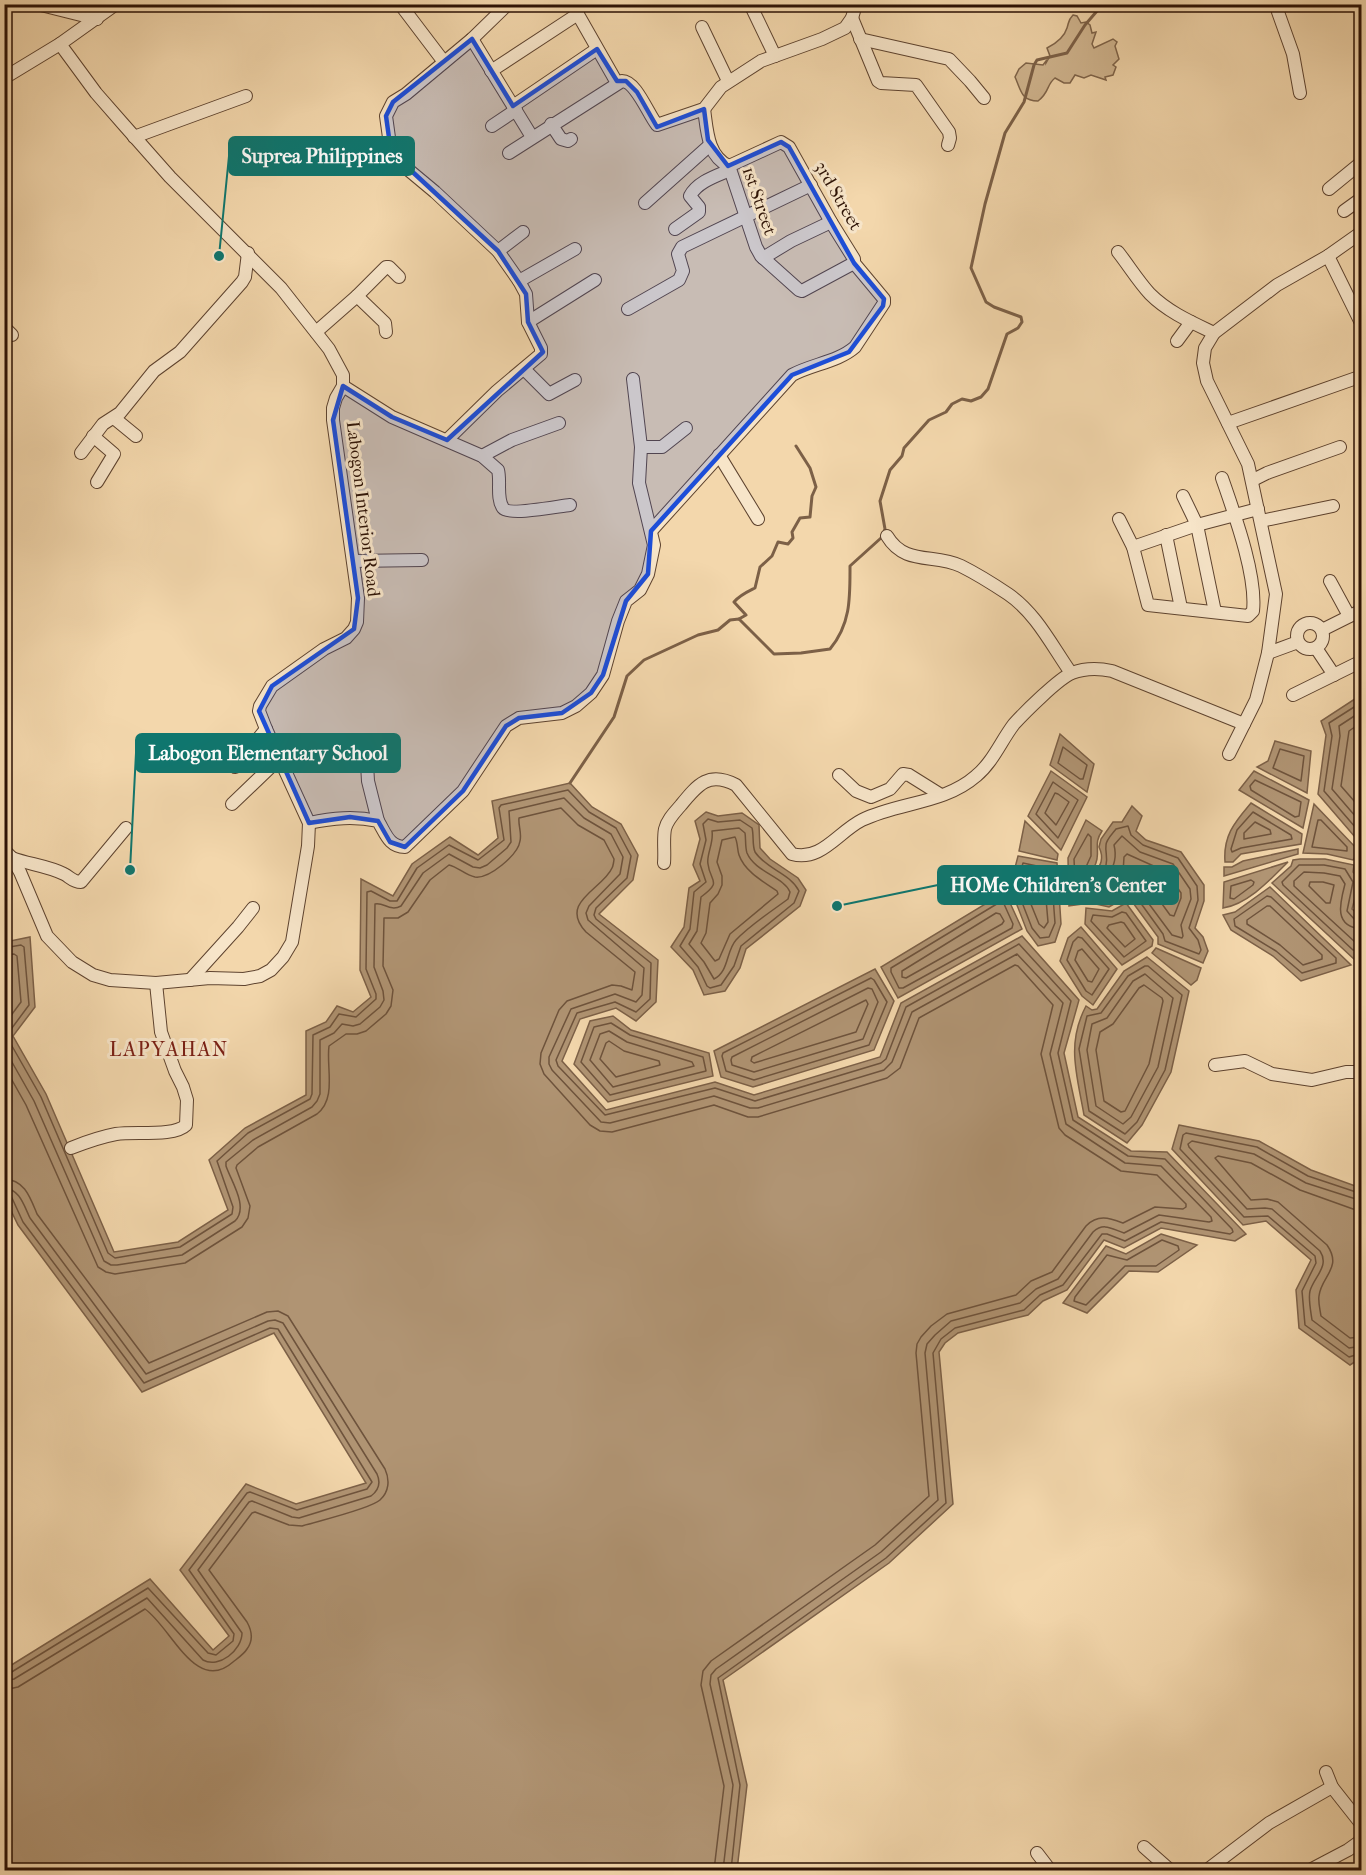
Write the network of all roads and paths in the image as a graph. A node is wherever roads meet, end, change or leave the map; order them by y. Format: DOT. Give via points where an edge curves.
graph roads {
  1 [pos="37,4"];
  2 [pos="116,4"];
  3 [pos="399,4"];
  4 [pos="508,4"];
  5 [pos="750,4"];
  6 [pos="856,4"];
  7 [pos="1279,4"];
  8 [pos="575,10"];
  9 [pos="852,18"];
  10 [pos="97,19"];
  11 [pos="702,27"];
  12 [pos="472,39"];
  13 [pos="860,39"];
  14 [pos="60,44"];
  15 [pos="597,49"];
  16 [pos="776,56"];
  17 [pos="444,62"];
  18 [pos="491,71"];
  19 [pos="4,78"];
  20 [pos="728,81"];
  21 [pos="617,83"];
  22 [pos="1300,93"];
  23 [pos="246,96"];
  24 [pos="984,98"];
  25 [pos="515,108"];
  26 [pos="704,109"];
  27 [pos="551,124"];
  28 [pos="492,126"];
  29 [pos="134,137"];
  30 [pos="532,137"];
  31 [pos="571,139"];
  32 [pos="711,145"];
  33 [pos="948,145"];
  34 [pos="509,153"];
  35 [pos="1362,162"];
  36 [pos="730,168"];
  37 [pos="811,185"];
  38 [pos="1329,189"];
  39 [pos="1362,198"];
  40 [pos="645,203"];
  41 [pos="1344,211"];
  42 [pos="745,216"];
  43 [pos="831,222"];
  44 [pos="675,229"];
  45 [pos="523,232"];
  46 [pos="1362,232"];
  47 [pos="576,249"];
  48 [pos="498,251"];
  49 [pos="1118,252"];
  50 [pos="248,253"];
  51 [pos="1328,256"];
  52 [pos="763,258"];
  53 [pos="854,263"];
  54 [pos="399,277"];
  55 [pos="595,280"];
  56 [pos="519,281"];
  57 [pos="357,296"];
  58 [pos="628,309"];
  59 [pos="528,322"];
  60 [pos="1191,322"];
  61 [pos="1362,325"];
  62 [pos="316,332"];
  63 [pos="386,332"];
  64 [pos="1214,333"];
  65 [pos="1177,341"];
  66 [pos="524,369"];
  67 [pos="1362,376"];
  68 [pos="633,379"];
  69 [pos="575,380"];
  70 [pos="343,386"];
  71 [pos="114,418"];
  72 [pos="559,423"];
  73 [pos="1228,423"];
  74 [pos="686,428"];
  75 [pos="93,436"];
  76 [pos="136,436"];
  77 [pos="447,440"];
  78 [pos="640,447"];
  79 [pos="1340,447"];
  80 [pos="81,453"];
  81 [pos="719,455"];
  82 [pos="482,456"];
  83 [pos="1222,478"];
  84 [pos="1253,480"];
  85 [pos="98,482"];
  86 [pos="1182,496"];
  87 [pos="570,505"];
  88 [pos="1333,506"];
  89 [pos="1260,515"];
  90 [pos="1235,516"];
  91 [pos="758,519"];
  92 [pos="1119,519"];
  93 [pos="1197,525"];
  94 [pos="651,531"];
  95 [pos="1166,535"];
  96 [pos="887,536"];
  97 [pos="1133,547"];
  98 [pos="422,560"];
  99 [pos="353,561"];
  100 [pos="1330,581"];
  101 [pos="1182,609"];
  102 [pos="1362,610"];
  103 [pos="1215,612"];
  104 [pos="1349,616"];
  105 [pos="1322,630"];
  106 [pos="1298,642"];
  107 [pos="1316,648"];
  108 [pos="1268,653"];
  109 [pos="1362,661"];
  110 [pos="1071,674"];
  111 [pos="1334,675"];
  112 [pos="1293,695"];
  113 [pos="1244,724"];
  114 [pos="266,729"];
  115 [pos="366,746"];
  116 [pos="1229,754"];
  117 [pos="279,759"];
  118 [pos="235,766"];
  119 [pos="839,775"];
  120 [pos="941,795"];
  121 [pos="232,804"];
  122 [pos="378,821"];
  123 [pos="309,823"];
  124 [pos="126,828"];
  125 [pos="8,854"];
  126 [pos="664,862"];
  127 [pos="253,908"];
  128 [pos="190,980"];
  129 [pos="156,983"];
  130 [pos="1215,1065"];
  131 [pos="1362,1072"];
  132 [pos="71,1148"];
  133 [pos="1326,1772"];
  134 [pos="1332,1787"];
  135 [pos="1362,1825"];
  136 [pos="1362,1840"];
  137 [pos="1144,1847"];
  138 [pos="1037,1853"];
  139 [pos="1050,1870"];
  140 [pos="1170,1870"];
  141 [pos="1207,1870"];
  142 [pos="1312,1870"];
  1 -- 10 [label="street"];
  2 -- 10 [label="street"];
  3 -- 17 [label="street"];
  4 -- 12 [label="street"];
  5 -- 16 [label="street"];
  6 -- 9 [label="street"];
  7 -- 22 [label="street"];
  8 -- 15 [label="street"];
  8 -- 18 [label="street"];
  9 -- 13 [label="street"];
  9 -- 16 [label="street" via="845,28"];
  10 -- 14 [label="street"];
  11 -- 20 [label="street"];
  12 -- 17 [label="street"];
  12 -- 18 [label="street"];
  13 -- 24 [label="street" via="948,59"];
  13 -- 33 [label="street" via="878,81 916,86 949,132"];
  14 -- 19 [label="street"];
  14 -- 29 [label="street"];
  15 -- 21 [label="street"];
  15 -- 25 [label="street"];
  16 -- 20 [label="street"];
  17 -- 48 [label="street" via="389,107 386,116 391,152"];
  18 -- 25 [label="street"];
  20 -- 26 [label="street"];
  21 -- 26 [label="street" via="629,82 659,126"];
  21 -- 27 [label="street"];
  23 -- 29 [label="street"];
  25 -- 28 [label="street"];
  25 -- 30 [label="street"];
  26 -- 32 [label="street"];
  27 -- 30 [label="street"];
  27 -- 31 [label="street" via="561,139"];
  29 -- 50 [label="street"];
  30 -- 34 [label="street"];
  32 -- 36 [label="street, 1st Street"];
  32 -- 40 [label="street"];
  35 -- 38 [label="street"];
  36 -- 37 [label="street, 3rd Street" via="781,142 789,147"];
  36 -- 42 [label="street, 1st Street"];
  36 -- 44 [label="street" via="695,189 690,196 700,209"];
  37 -- 42 [label="street"];
  37 -- 43 [label="street, 3rd Street"];
  39 -- 41 [label="street"];
  42 -- 52 [label="street, 1st Street"];
  42 -- 58 [label="street" via="682,247 678,254 683,271 679,280"];
  43 -- 52 [label="street"];
  43 -- 53 [label="street, 3rd Street"];
  45 -- 48 [label="street"];
  46 -- 51 [label="street"];
  47 -- 56 [label="street"];
  48 -- 56 [label="street"];
  49 -- 60 [label="street" via="1150,294"];
  50 -- 62 [label="street"];
  50 -- 71 [label="street" via="242,282 180,352 154,371"];
  51 -- 61 [label="street"];
  51 -- 64 [label="street" via="1277,285"];
  52 -- 53 [label="street, 1st Street" via="802,291"];
  53 -- 81 [label="street, 3rd Street" via="884,299 874,320 849,352 792,375"];
  54 -- 57 [label="street" via="386,267"];
  55 -- 59 [label="street"];
  56 -- 59 [label="street" via="526,294"];
  57 -- 62 [label="street"];
  57 -- 63 [label="street" via="385,323"];
  59 -- 66 [label="street" via="542,351"];
  60 -- 64 [label="street"];
  60 -- 65 [label="street"];
  62 -- 70 [label="street" via="343,375"];
  64 -- 73 [label="street" via="1204,348 1204,372"];
  66 -- 69 [label="street" via="549,394"];
  66 -- 77 [label="street"];
  67 -- 73 [label="street"];
  68 -- 78 [label="street"];
  70 -- 77 [label="street" via="392,417"];
  70 -- 99 [label="street, Labogon Interior Road" via="333,408 333,420"];
  71 -- 75 [label="street"];
  71 -- 76 [label="street"];
  72 -- 82 [label="street"];
  73 -- 84 [label="street"];
  74 -- 78 [label="street" via="662,447"];
  75 -- 80 [label="street"];
  75 -- 85 [label="street" via="114,454"];
  77 -- 82 [label="street"];
  78 -- 94 [label="street" via="639,483"];
  79 -- 84 [label="street"];
  81 -- 91 [label="street"];
  81 -- 94 [label="street"];
  82 -- 87 [label="street" via="498,470 506,510"];
  83 -- 90 [label="street"];
  84 -- 89 [label="street"];
  86 -- 93 [label="street"];
  88 -- 89 [label="street"];
  89 -- 90 [label="street"];
  89 -- 108 [label="street" via="1276,594"];
  90 -- 93 [label="street"];
  90 -- 103 [label="street" via="1254,590 1253,611 1248,616"];
  92 -- 97 [label="street"];
  93 -- 95 [label="street"];
  93 -- 103 [label="street"];
  94 -- 122 [label="street" via="654,545 648,574 640,590 626,601 603,675 591,693 562,713 519,717 506,726 463,791 405,847 390,842"];
  95 -- 97 [label="street"];
  95 -- 101 [label="street"];
  96 -- 110 [label="street" via="906,554 960,565 1024,606"];
  97 -- 101 [label="street" via="1148,605"];
  98 -- 99 [label="street"];
  99 -- 114 [label="street, Labogon Interior Road" via="358,598 354,629 272,686 259,711"];
  100 -- 104 [label="street"];
  101 -- 103 [label="street"];
  102 -- 104 [label="street"];
  104 -- 105 [label="street"];
  105 -- 106 [label="street" via="1318,624 1304,623 1296,635"];
  105 -- 107 [label="street" via="1321,643"];
  106 -- 107 [label="street" via="1302,647"];
  106 -- 108 [label="street"];
  107 -- 111 [label="street"];
  108 -- 113 [label="street" via="1256,700"];
  109 -- 111 [label="street"];
  110 -- 113 [label="street" via="1096,668 1112,671"];
  110 -- 120 [label="street" via="1037,700 976,776"];
  111 -- 112 [label="street"];
  113 -- 116 [label="street"];
  114 -- 117 [label="street, Labogon Interior Road"];
  114 -- 118 [label="street"];
  115 -- 122 [label="street" via="368,781"];
  117 -- 121 [label="street"];
  117 -- 123 [label="street, Labogon Interior Road"];
  119 -- 120 [label="street" via="871,797 890,789 903,774"];
  120 -- 126 [label="street" via="861,821 815,854 801,857 792,854 736,785 726,780 708,780 696,786 665,828"];
  122 -- 123 [label="street" via="333,818"];
  123 -- 128 [label="street, Labogon Interior Road" via="292,942 283,957 260,976"];
  124 -- 125 [label="street" via="81,882"];
  125 -- 129 [label="street, Labogon Interior Road" via="47,936 72,962 110,980"];
  127 -- 128 [label="street"];
  128 -- 129 [label="street, Labogon Interior Road"];
  129 -- 132 [label="street" via="162,1032 187,1100 186,1125 170,1131 110,1135"];
  130 -- 131 [label="street" via="1245,1061 1272,1074 1312,1080"];
  133 -- 134 [label="street"];
  134 -- 135 [label="street"];
  134 -- 141 [label="street" via="1269,1823"];
  136 -- 142 [label="street"];
  137 -- 140 [label="street"];
  138 -- 139 [label="street"];
}
